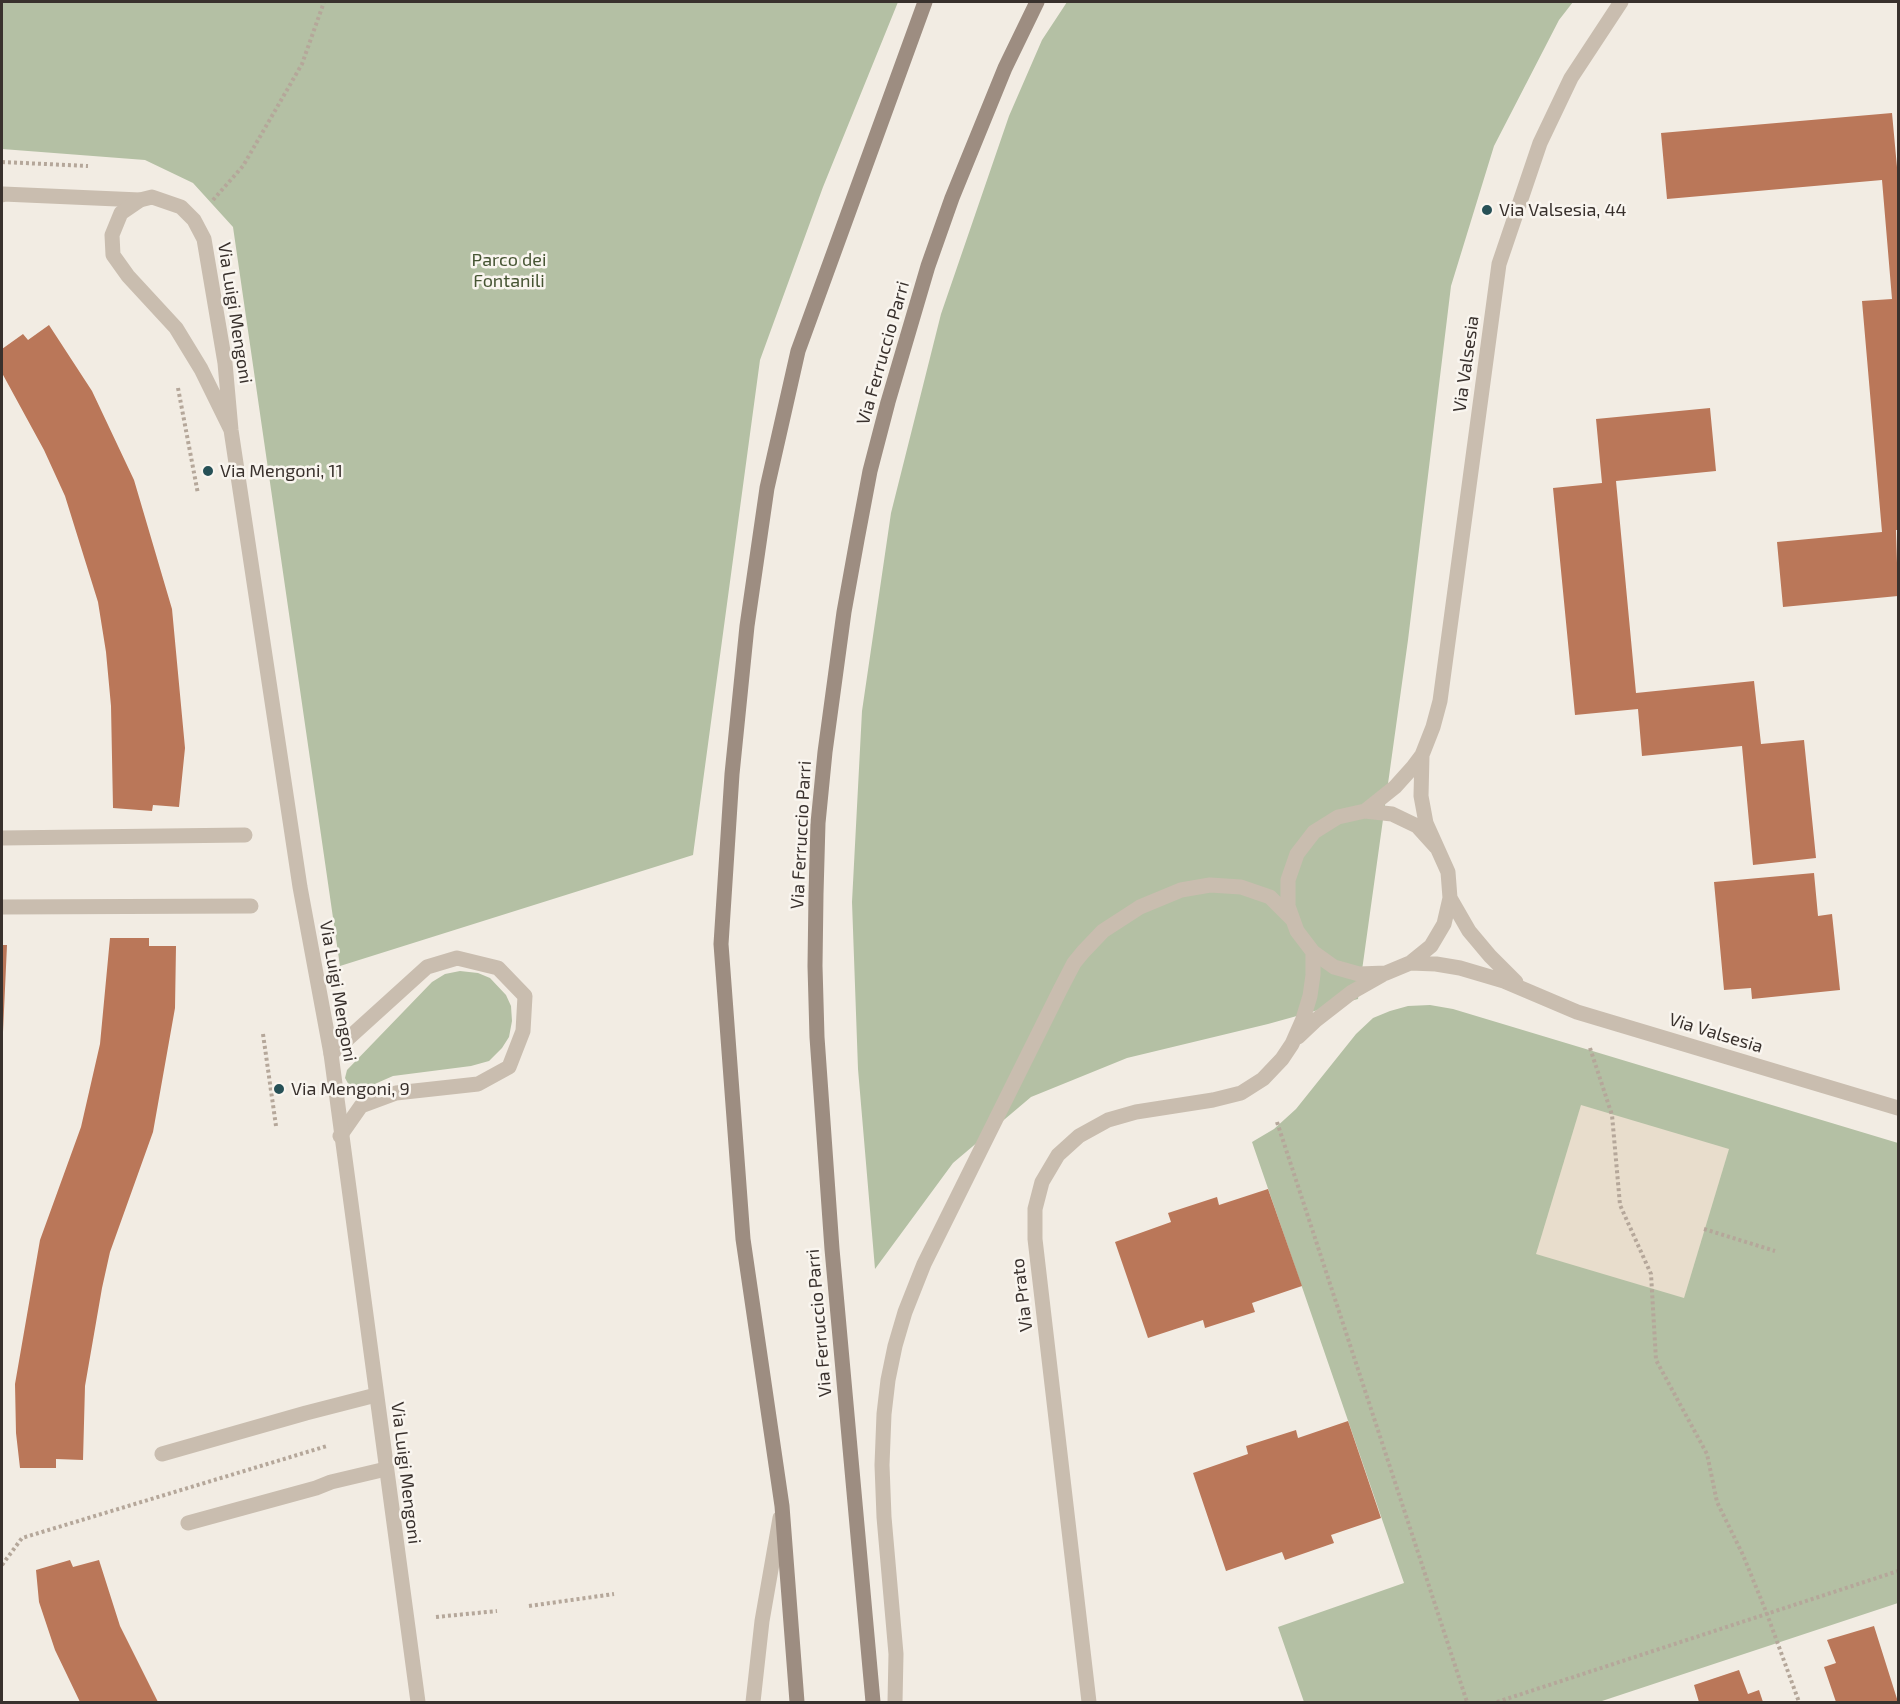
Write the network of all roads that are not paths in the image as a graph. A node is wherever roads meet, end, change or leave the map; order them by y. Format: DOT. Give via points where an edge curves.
graph roads {
  1 [pos="925,2"];
  2 [pos="1037,2"];
  3 [pos="1621,2"];
  4 [pos="2,195"];
  5 [pos="140,200"];
  6 [pos="231,430"];
  7 [pos="1422,755"];
  8 [pos="1365,811"];
  9 [pos="245,835"];
  10 [pos="2,838"];
  11 [pos="1436,847"];
  12 [pos="1450,898"];
  13 [pos="251,906"];
  14 [pos="2,907"];
  15 [pos="1292,919"];
  16 [pos="1313,952"];
  17 [pos="1410,963"];
  18 [pos="1386,973"];
  19 [pos="1525,989"];
  20 [pos="1292,1044"];
  21 [pos="331,1054"];
  22 [pos="1899,1108"];
  23 [pos="340,1136"];
  24 [pos="376,1395"];
  25 [pos="162,1454"];
  26 [pos="386,1469"];
  27 [pos="782,1506"];
  28 [pos="188,1523"];
  29 [pos="418,1702"];
  30 [pos="753,1702"];
  31 [pos="797,1702"];
  32 [pos="873,1702"];
  33 [pos="895,1702"];
  34 [pos="1089,1702"];
  1 -- 27 [label="main road" via="798,351 767,488 747,626 732,774 721,944 743,1239"];
  2 -- 32 [label="main road, Via Ferruccio Parri" via="1000,79 952,198 888,402 857,540 836,670 818,824 817,1037"];
  3 -- 7 [label="street, Via Valsesia" via="1571,78 1540,143 1499,264 1440,700"];
  4 -- 5 [label="street"];
  5 -- 6 [label="street, Via Luigi Mengoni" via="152,197 181,207 204,239 225,363"];
  5 -- 6 [label="street, Via Luigi Mengoni" via="121,213 112,235 114,255 176,328"];
  6 -- 21 [label="street, Via Luigi Mengoni" via="300,887"];
  7 -- 8 [label="street, Via Valsesia" via="1395,787"];
  7 -- 11 [label="street, Via Valsesia" via="1421,796"];
  8 -- 11 [label="street, Via Valsesia" via="1392,814 1417,826"];
  8 -- 15 [label="street, Via Valsesia" via="1338,817 1314,832 1297,854 1288,880"];
  9 -- 10 [label="street"];
  11 -- 12 [label="street, Via Valsesia" via="1448,872"];
  12 -- 17 [label="street, Via Valsesia" via="1444,924 1431,946"];
  12 -- 19 [label="street, Via Valsesia" via="1469,932 1506,974"];
  13 -- 14 [label="street"];
  15 -- 16 [label="street, Via Valsesia"];
  15 -- 33 [label="street" via="1270,897 1241,887 1210,885 1181,890 1140,907 1092,941 1074,963 1054,1000 924,1264 895,1346 884,1414 882,1482 896,1648"];
  16 -- 18 [label="street, Via Valsesia" via="1334,967 1359,974"];
  16 -- 20 [label="street, Via Prato" via="1310,996"];
  17 -- 18 [label="street, Via Valsesia"];
  17 -- 19 [label="street, Via Valsesia" via="1460,968"];
  18 -- 20 [label="street, Via Prato" via="1352,992"];
  19 -- 22 [label="street, Via Valsesia" via="1577,1012"];
  20 -- 34 [label="street, Via Prato" via="1263,1079 1242,1093 1136,1112 1108,1120 1079,1136 1058,1155 1042,1182 1035,1209 1035,1239"];
  21 -- 23 [label="street, Via Luigi Mengoni"];
  21 -- 23 [label="street" via="427,967 457,958 498,968 525,996 524,1031 509,1067 478,1084 396,1093 362,1106"];
  23 -- 24 [label="street, Via Luigi Mengoni"];
  24 -- 25 [label="street"];
  24 -- 26 [label="street, Via Luigi Mengoni"];
  26 -- 28 [label="street"];
  26 -- 29 [label="street, Via Luigi Mengoni"];
  27 -- 30 [label="street"];
  27 -- 31 [label="main road"];
}
